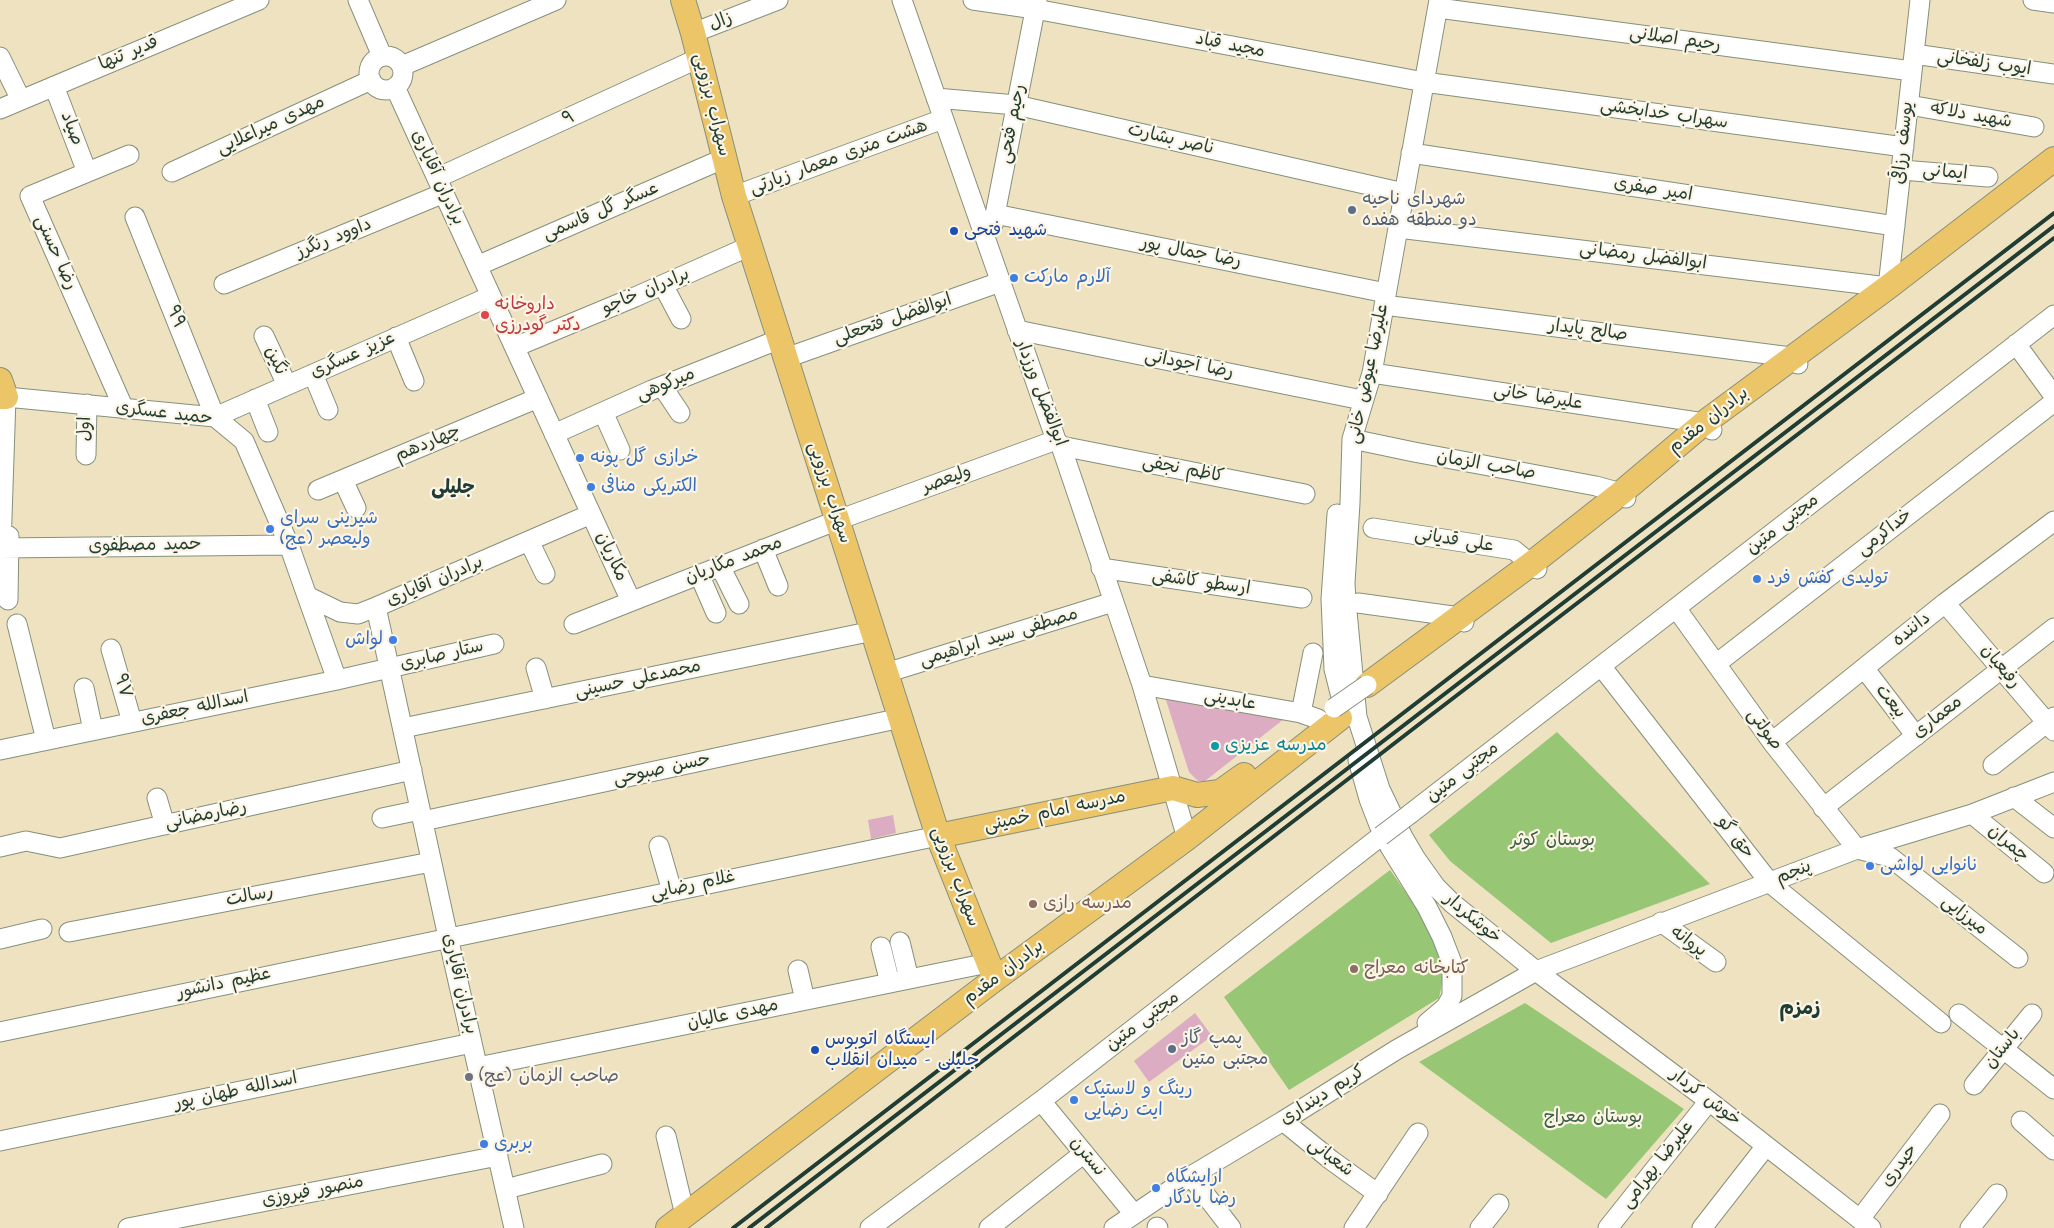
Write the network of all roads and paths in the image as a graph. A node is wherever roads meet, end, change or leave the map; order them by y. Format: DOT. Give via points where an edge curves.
graph roads {
  1 [pos="259,0"];
  2 [pos="358,0"];
  3 [pos="556,0"];
  4 [pos="683,0"];
  5 [pos="778,0"];
  6 [pos="902,0"];
  7 [pos="973,0"];
  8 [pos="1920,0"];
  9 [pos="2033,0"];
  10 [pos="2054,3"];
  11 [pos="1438,4"];
  12 [pos="1036,5"];
  13 [pos="693,33"];
  14 [pos="382,56"];
  15 [pos="0,57"];
  16 [pos="699,58"];
  17 [pos="1913,63"];
  18 [pos="402,66"];
  19 [pos="2054,74"];
  20 [pos="371,80"];
  21 [pos="1424,82"];
  22 [pos="54,86"];
  23 [pos="395,87"];
  24 [pos="936,98"];
  25 [pos="21,100"];
  26 [pos="1016,105"];
  27 [pos="1909,105"];
  28 [pos="0,109"];
  29 [pos="943,119"];
  30 [pos="2034,127"];
  31 [pos="1904,147"];
  32 [pos="1412,153"];
  33 [pos="129,155"];
  34 [pos="725,158"];
  35 [pos="2054,159"];
  36 [pos="1902,170"];
  37 [pos="2054,171"];
  38 [pos="87,172"];
  39 [pos="172,172"];
  40 [pos="1988,177"];
  41 [pos="441,186"];
  42 [pos="1404,193"];
  43 [pos="734,196"];
  44 [pos="995,214"];
  45 [pos="135,217"];
  46 [pos="1895,226"];
  47 [pos="1398,228"];
  48 [pos="750,246"];
  49 [pos="988,249"];
  50 [pos="477,266"];
  51 [pos="1000,282"];
  52 [pos="224,284"];
  53 [pos="663,285"];
  54 [pos="1890,290"];
  55 [pos="491,296"];
  56 [pos="1385,299"];
  57 [pos="2054,314"];
  58 [pos="681,319"];
  59 [pos="1017,330"];
  60 [pos="264,336"];
  61 [pos="396,337"];
  62 [pos="2016,344"];
  63 [pos="514,347"];
  64 [pos="783,348"];
  65 [pos="1795,360"];
  66 [pos="313,374"];
  67 [pos="1372,374"];
  68 [pos="414,381"];
  69 [pos="287,385"];
  70 [pos="662,386"];
  71 [pos="5,393"];
  72 [pos="2054,396"];
  73 [pos="538,398"];
  74 [pos="255,400"];
  75 [pos="1362,400"];
  76 [pos="2054,402"];
  77 [pos="87,404"];
  78 [pos="124,409"];
  79 [pos="328,410"];
  80 [pos="603,412"];
  81 [pos="680,413"];
  82 [pos="215,417"];
  83 [pos="1708,426"];
  84 [pos="268,432"];
  85 [pos="554,434"];
  86 [pos="1352,439"];
  87 [pos="1058,443"];
  88 [pos="620,450"];
  89 [pos="86,454"];
  90 [pos="343,480"];
  91 [pos="318,490"];
  92 [pos="1305,494"];
  93 [pos="1623,496"];
  94 [pos="356,508"];
  95 [pos="591,514"];
  96 [pos="838,520"];
  97 [pos="2054,521"];
  98 [pos="1373,528"];
  99 [pos="529,541"];
  100 [pos="289,544"];
  101 [pos="3,547"];
  102 [pos="763,549"];
  103 [pos="720,566"];
  104 [pos="1534,567"];
  105 [pos="1101,568"];
  106 [pos="546,574"];
  107 [pos="699,574"];
  108 [pos="778,586"];
  109 [pos="308,596"];
  110 [pos="1302,598"];
  111 [pos="8,600"];
  112 [pos="631,601"];
  113 [pos="1113,602"];
  114 [pos="1946,603"];
  115 [pos="739,604"];
  116 [pos="1358,604"];
  117 [pos="376,607"];
  118 [pos="1676,608"];
  119 [pos="716,613"];
  120 [pos="1462,620"];
  121 [pos="17,624"];
  122 [pos="574,624"];
  123 [pos="2054,628"];
  124 [pos="873,631"];
  125 [pos="494,644"];
  126 [pos="111,649"];
  127 [pos="1313,654"];
  128 [pos="1716,664"];
  129 [pos="1601,666"];
  130 [pos="390,668"];
  131 [pos="536,668"];
  132 [pos="1864,668"];
  133 [pos="2001,668"];
  134 [pos="886,673"];
  135 [pos="337,680"];
  136 [pos="1142,685"];
  137 [pos="84,688"];
  138 [pos="1369,689"];
  139 [pos="545,699"];
  140 [pos="1324,717"];
  141 [pos="901,718"];
  142 [pos="132,722"];
  143 [pos="2052,724"];
  144 [pos="403,728"];
  145 [pos="93,730"];
  146 [pos="1916,736"];
  147 [pos="46,740"];
  148 [pos="1772,742"];
  149 [pos="0,750"];
  150 [pos="1993,765"];
  151 [pos="412,770"];
  152 [pos="2054,782"];
  153 [pos="1172,788"];
  154 [pos="2014,797"];
  155 [pos="157,798"];
  156 [pos="1823,808"];
  157 [pos="1972,814"];
  158 [pos="422,815"];
  159 [pos="382,818"];
  160 [pos="165,825"];
  161 [pos="2054,828"];
  162 [pos="938,836"];
  163 [pos="1187,838"];
  164 [pos="659,846"];
  165 [pos="0,847"];
  166 [pos="1857,849"];
  167 [pos="431,862"];
  168 [pos="1409,862"];
  169 [pos="2044,874"];
  170 [pos="1770,883"];
  171 [pos="672,891"];
  172 [pos="1661,922"];
  173 [pos="42,929"];
  174 [pos="69,932"];
  175 [pos="448,937"];
  176 [pos="0,939"];
  177 [pos="900,942"];
  178 [pos="881,948"];
  179 [pos="2018,958"];
  180 [pos="1716,962"];
  181 [pos="798,970"];
  182 [pos="1536,972"];
  183 [pos="994,976"];
  184 [pos="909,978"];
  185 [pos="890,983"];
  186 [pos="805,1000"];
  187 [pos="1959,1014"];
  188 [pos="2032,1014"];
  189 [pos="1941,1023"];
  190 [pos="0,1032"];
  191 [pos="472,1043"];
  192 [pos="2004,1049"];
  193 [pos="1396,1050"];
  194 [pos="478,1067"];
  195 [pos="1974,1085"];
  196 [pos="2054,1089"];
  197 [pos="1041,1100"];
  198 [pos="1709,1101"];
  199 [pos="1940,1114"];
  200 [pos="1283,1121"];
  201 [pos="2021,1121"];
  202 [pos="1418,1133"];
  203 [pos="666,1136"];
  204 [pos="0,1141"];
  205 [pos="1766,1146"];
  206 [pos="2054,1150"];
  207 [pos="1084,1153"];
  208 [pos="498,1156"];
  209 [pos="602,1164"];
  210 [pos="1191,1176"];
  211 [pos="506,1189"];
  212 [pos="1378,1194"];
  213 [pos="1998,1194"];
  214 [pos="1499,1204"];
  215 [pos="1134,1214"];
  216 [pos="681,1224"];
  217 [pos="879,1225"];
  218 [pos="1866,1225"];
  219 [pos="128,1228"];
  220 [pos="514,1228"];
  221 [pos="989,1228"];
  222 [pos="1114,1228"];
  223 [pos="1231,1228"];
  224 [pos="1354,1228"];
  225 [pos="1480,1228"];
  226 [pos="1608,1228"];
  227 [pos="1702,1228"];
  228 [pos="1970,1228"];
  1 -- 22 [label="street, قدیر تنها"];
  2 -- 14 [label="street"];
  3 -- 18 [label="street"];
  4 -- 13 [label="main road, سهراب برزویی"];
  5 -- 13 [label="street, زال"];
  6 -- 24 [label="street, ابوالفضل ورزدار"];
  7 -- 12 [label="street, مجید قباد"];
  8 -- 17 [label="street, یوسف رزاقی"];
  9 -- 10 [label="street"];
  11 -- 17 [label="street, رحیم اصلانی"];
  11 -- 21 [label="street, علیرضا عیوض خانی"];
  12 -- 21 [label="street, مجید قباد"];
  12 -- 26 [label="street, رحیم فتحی"];
  13 -- 16 [label="main road, سهراب برزویی"];
  14 -- 18 [label="street" via="396,59"];
  14 -- 20 [label="street" via="373,61"];
  15 -- 25 [label="street"];
  16 -- 34 [label="main road, سهراب برزویی"];
  16 -- 41 [label="street, ۹"];
  17 -- 19 [label="street, ایوب زلفخانی"];
  17 -- 27 [label="street, یوسف رزاقی"];
  18 -- 23 [label="street" via="402,78"];
  20 -- 23 [label="street" via="379,88"];
  20 -- 39 [label="street, مهدی میراعلایی"];
  21 -- 31 [label="street, سهراب خدابخشی"];
  21 -- 32 [label="street, علیرضا عیوض خانی"];
  22 -- 25 [label="street, قدیر تنها"];
  22 -- 38 [label="street, صیاد"];
  23 -- 41 [label="street, برادران آقایاری"];
  24 -- 26 [label="street, ناصر بشارت"];
  24 -- 29 [label="street, ابوالفضل ورزدار"];
  25 -- 28 [label="street, قدیر تنها"];
  26 -- 42 [label="street, ناصر بشارت"];
  26 -- 44 [label="street, رحیم فتحی"];
  27 -- 30 [label="street, شهید دلاکه"];
  27 -- 31 [label="street, یوسف رزاقی"];
  29 -- 43 [label="street, هشت متری معمار زیارتی"];
  29 -- 49 [label="street, ابوالفضل ورزدار"];
  31 -- 36 [label="street, یوسف رزاقی"];
  32 -- 42 [label="street, علیرضا عیوض خانی"];
  32 -- 46 [label="street, امیر صفری"];
  33 -- 38 [label="street, رضا حسنی"];
  34 -- 43 [label="main road, سهراب برزویی"];
  34 -- 50 [label="street, عسگر گل قاسمی"];
  35 -- 54 [label="main road, برادران مقدم"];
  36 -- 40 [label="street, ایمانی"];
  36 -- 46 [label="street, یوسف رزاقی"];
  37 -- 54 [label="main road, برادران مقدم"];
  38 -- 78 [label="street, رضا حسنی" via="30,196"];
  41 -- 50 [label="street, برادران آقایاری"];
  41 -- 52 [label="street, داوود رنگرز"];
  42 -- 47 [label="street, علیرضا عیوض خانی"];
  43 -- 48 [label="main road, سهراب برزویی"];
  44 -- 49 [label="street, رحیم فتحی"];
  44 -- 56 [label="street, رضا جمال پور"];
  45 -- 82 [label="street, ۹۹"];
  46 -- 54 [label="street, یوسف رزاقی"];
  47 -- 54 [label="street, ابوالفضل رمضانی"];
  47 -- 56 [label="street, علیرضا عیوض خانی"];
  48 -- 53 [label="street, برادران خاجو"];
  48 -- 64 [label="main road, سهراب برزویی"];
  49 -- 51 [label="street, ابوالفضل ورزدار"];
  50 -- 55 [label="street, برادران آقایاری"];
  51 -- 59 [label="street, ابوالفضل ورزدار"];
  51 -- 64 [label="street, ابوالفضل فتحعلی"];
  53 -- 58 [label="street"];
  53 -- 63 [label="street, برادران خاجو"];
  54 -- 65 [label="main road, برادران مقدم"];
  55 -- 61 [label="street, عزیز عسگری"];
  55 -- 63 [label="street, برادران آقایاری"];
  56 -- 65 [label="street, صالح پایدار"];
  56 -- 67 [label="street, علیرضا عیوض خانی"];
  57 -- 62 [label="street, مجتبی متین"];
  59 -- 75 [label="street, رضا آجودانی"];
  59 -- 87 [label="street, ابوالفضل ورزدار"];
  60 -- 69 [label="street, نگین"];
  61 -- 66 [label="street, عزیز عسگری"];
  61 -- 68 [label="street"];
  62 -- 72 [label="street"];
  62 -- 118 [label="street, مجتبی متین"];
  63 -- 73 [label="street, برادران آقایاری"];
  64 -- 70 [label="street, میرکوهی"];
  64 -- 96 [label="main road, سهراب برزویی"];
  65 -- 83 [label="main road, برادران مقدم"];
  66 -- 69 [label="street, عزیز عسگری"];
  66 -- 79 [label="street"];
  67 -- 75 [label="street, علیرضا عیوض خانی"];
  67 -- 83 [label="street, علیرضا خانی"];
  69 -- 74 [label="street, عزیز عسگری"];
  70 -- 80 [label="street, میرکوهی"];
  70 -- 81 [label="street"];
  71 -- 77 [label="street, حمید عسگری"];
  71 -- 101 [label="street"];
  73 -- 85 [label="street, برادران آقایاری"];
  73 -- 90 [label="street, چهاردهم"];
  74 -- 82 [label="street, عزیز عسگری"];
  74 -- 84 [label="street"];
  75 -- 86 [label="street, علیرضا عیوض خانی"];
  76 -- 128 [label="street, خداکرمی"];
  77 -- 78 [label="street, حمید عسگری"];
  77 -- 89 [label="street, اول"];
  78 -- 82 [label="street, حمید عسگری"];
  80 -- 85 [label="street, میرکوهی"];
  80 -- 88 [label="street"];
  82 -- 100 [label="street, حمید عسگری" via="244,441"];
  83 -- 93 [label="main road, برادران مقدم"];
  85 -- 95 [label="street, برادران آقایاری"];
  86 -- 93 [label="street, صاحب الزمان" via="1596,486"];
  86 -- 168 [label="street, علیرضا عیوض خانی" via="1345,583 1357,716 1380,789 1403,837"];
  87 -- 92 [label="street, کاظم نجفی"];
  87 -- 96 [label="street, ولیعصر"];
  87 -- 105 [label="street, ابوالفضل ورزدار"];
  90 -- 91 [label="street, چهاردهم"];
  90 -- 94 [label="street"];
  93 -- 104 [label="main road, برادران مقدم"];
  95 -- 99 [label="street, برادران آقایاری"];
  95 -- 112 [label="street, مکاریان"];
  96 -- 102 [label="street, محمد مکاریان"];
  96 -- 124 [label="main road, سهراب برزویی"];
  97 -- 114 [label="street, داننده"];
  98 -- 104 [label="street, علی قدیانی" via="1514,550"];
  99 -- 106 [label="street"];
  99 -- 117 [label="street, برادران آقایاری"];
  100 -- 101 [label="street, حمید مصطفوی"];
  100 -- 109 [label="street, حمید عسگری"];
  101 -- 111 [label="street"];
  102 -- 103 [label="street, محمد مکاریان"];
  102 -- 108 [label="street"];
  103 -- 107 [label="street, محمد مکاریان"];
  103 -- 115 [label="street"];
  104 -- 120 [label="main road, برادران مقدم"];
  105 -- 110 [label="street, ارسطو کاشفی"];
  105 -- 113 [label="street, ابوالفضل ورزدار"];
  107 -- 112 [label="street, محمد مکاریان"];
  107 -- 119 [label="street"];
  109 -- 117 [label="street" via="340,612 358,614"];
  109 -- 135 [label="street, حمید عسگری"];
  112 -- 122 [label="street, محمد مکاریان"];
  113 -- 134 [label="street, مصطفی سید ابراهیمی"];
  113 -- 136 [label="street, ابوالفضل ورزدار"];
  114 -- 132 [label="street, داننده"];
  114 -- 133 [label="street, رفیعیان"];
  116 -- 120 [label="street"];
  117 -- 130 [label="street, برادران آقایاری"];
  118 -- 128 [label="street, صولتی"];
  118 -- 129 [label="street, مجتبی متین"];
  120 -- 138 [label="main road, برادران مقدم"];
  121 -- 147 [label="street"];
  123 -- 133 [label="street, معماری"];
  124 -- 134 [label="main road, سهراب برزویی"];
  124 -- 139 [label="street, محمدعلی حسینی"];
  125 -- 130 [label="street, ستار صابری"];
  126 -- 142 [label="street, ۹۷"];
  127 -- 140 [label="street"];
  128 -- 148 [label="street, صولتی"];
  129 -- 170 [label="street, حق گو"];
  129 -- 197 [label="street, مجتبی متین, bridge"];
  130 -- 135 [label="street, اسدالله جعفری"];
  130 -- 144 [label="street, برادران آقایاری"];
  131 -- 139 [label="street"];
  132 -- 146 [label="street, بیعت"];
  132 -- 148 [label="street, داننده"];
  133 -- 143 [label="street, رفیعیان"];
  133 -- 146 [label="street, معماری"];
  134 -- 141 [label="main road, سهراب برزویی"];
  135 -- 142 [label="street, اسدالله جعفری"];
  136 -- 140 [label="street, عابدینی"];
  136 -- 153 [label="street, ابوالفضل ورزدار"];
  137 -- 145 [label="street"];
  138 -- 140 [label="street, bridge"];
  139 -- 144 [label="street, محمدعلی حسینی"];
  140 -- 153 [label="main road" via="1220,792 1197,795"];
  140 -- 163 [label="main road, برادران مقدم"];
  141 -- 158 [label="street, حسن صبوحی"];
  141 -- 162 [label="main road, سهراب برزویی"];
  142 -- 145 [label="street, اسدالله جعفری"];
  143 -- 150 [label="street"];
  144 -- 151 [label="street, برادران آقایاری"];
  145 -- 147 [label="street, اسدالله جعفری"];
  146 -- 156 [label="street, معماری"];
  147 -- 149 [label="street, اسدالله جعفری"];
  148 -- 156 [label="street, صولتی"];
  151 -- 158 [label="street, برادران آقایاری"];
  151 -- 160 [label="street, رضارمضانی"];
  152 -- 154 [label="street, پنجم"];
  153 -- 162 [label="main road, مدرسه امام خمینی"];
  153 -- 163 [label="street, ابوالفضل ورزدار"];
  154 -- 157 [label="street, پنجم"];
  154 -- 161 [label="street"];
  155 -- 160 [label="street"];
  156 -- 166 [label="street, صولتی"];
  157 -- 166 [label="street, پنجم"];
  157 -- 169 [label="street, چمران"];
  158 -- 159 [label="street, حسن صبوحی"];
  158 -- 167 [label="street, برادران آقایاری"];
  160 -- 165 [label="street, رضارمضانی" via="60,848 26,841"];
  162 -- 171 [label="street, غلام رضایی"];
  162 -- 183 [label="main road, سهراب برزویی"];
  163 -- 183 [label="main road, برادران مقدم"];
  164 -- 171 [label="street"];
  166 -- 170 [label="street, پنجم"];
  166 -- 179 [label="street, میرزایی" via="1890,857"];
  167 -- 174 [label="street, رسالت"];
  167 -- 175 [label="street, برادران آقایاری"];
  168 -- 182 [label="street, خوشکردار" via="1474,922"];
  168 -- 193 [label="street" via="1452,963 1453,988 1446,1007"];
  170 -- 172 [label="street, پنجم"];
  170 -- 189 [label="street, حق گو"];
  171 -- 175 [label="street, غلام رضایی"];
  172 -- 180 [label="street, پروانه"];
  172 -- 182 [label="street, پنجم"];
  173 -- 176 [label="street"];
  175 -- 190 [label="street, عظیم دانشور"];
  175 -- 191 [label="street, برادران آقایاری"];
  177 -- 184 [label="street"];
  178 -- 185 [label="street"];
  181 -- 186 [label="street"];
  182 -- 193 [label="street, کریم دینداری"];
  182 -- 198 [label="street, خوش کردار"];
  183 -- 184 [label="street, مهدی عالیان"];
  183 -- 216 [label="main road, برادران مقدم"];
  184 -- 185 [label="street, مهدی عالیان"];
  185 -- 186 [label="street, مهدی عالیان"];
  186 -- 194 [label="street, مهدی عالیان"];
  187 -- 192 [label="street"];
  188 -- 192 [label="street, باستان"];
  191 -- 194 [label="street, برادران آقایاری"];
  191 -- 204 [label="street, اسدالله طهان پور"];
  192 -- 195 [label="street, باستان"];
  192 -- 196 [label="street"];
  193 -- 200 [label="street, کریم دینداری"];
  194 -- 208 [label="street, برادران آقایاری"];
  197 -- 207 [label="street, نسترن"];
  197 -- 217 [label="street, مجتبی متین"];
  198 -- 205 [label="street, خوش کردار"];
  198 -- 226 [label="street, علیرضا بهرامی"];
  199 -- 218 [label="street, حیدری"];
  200 -- 210 [label="street, کریم دینداری"];
  200 -- 212 [label="street, شعبانی"];
  201 -- 206 [label="street"];
  202 -- 212 [label="street"];
  203 -- 216 [label="street"];
  205 -- 218 [label="street, خوش کردار"];
  205 -- 227 [label="street"];
  207 -- 215 [label="street, نسترن"];
  207 -- 221 [label="street"];
  208 -- 211 [label="street, برادران آقایاری"];
  208 -- 219 [label="street, منصور فیروزی"];
  209 -- 211 [label="street"];
  210 -- 215 [label="street, کریم دینداری"];
  210 -- 223 [label="street"];
  211 -- 220 [label="street, برادران آقایاری"];
  212 -- 224 [label="street"];
  213 -- 228 [label="street"];
  214 -- 225 [label="street"];
  215 -- 222 [label="street, کریم دینداری"];
}
